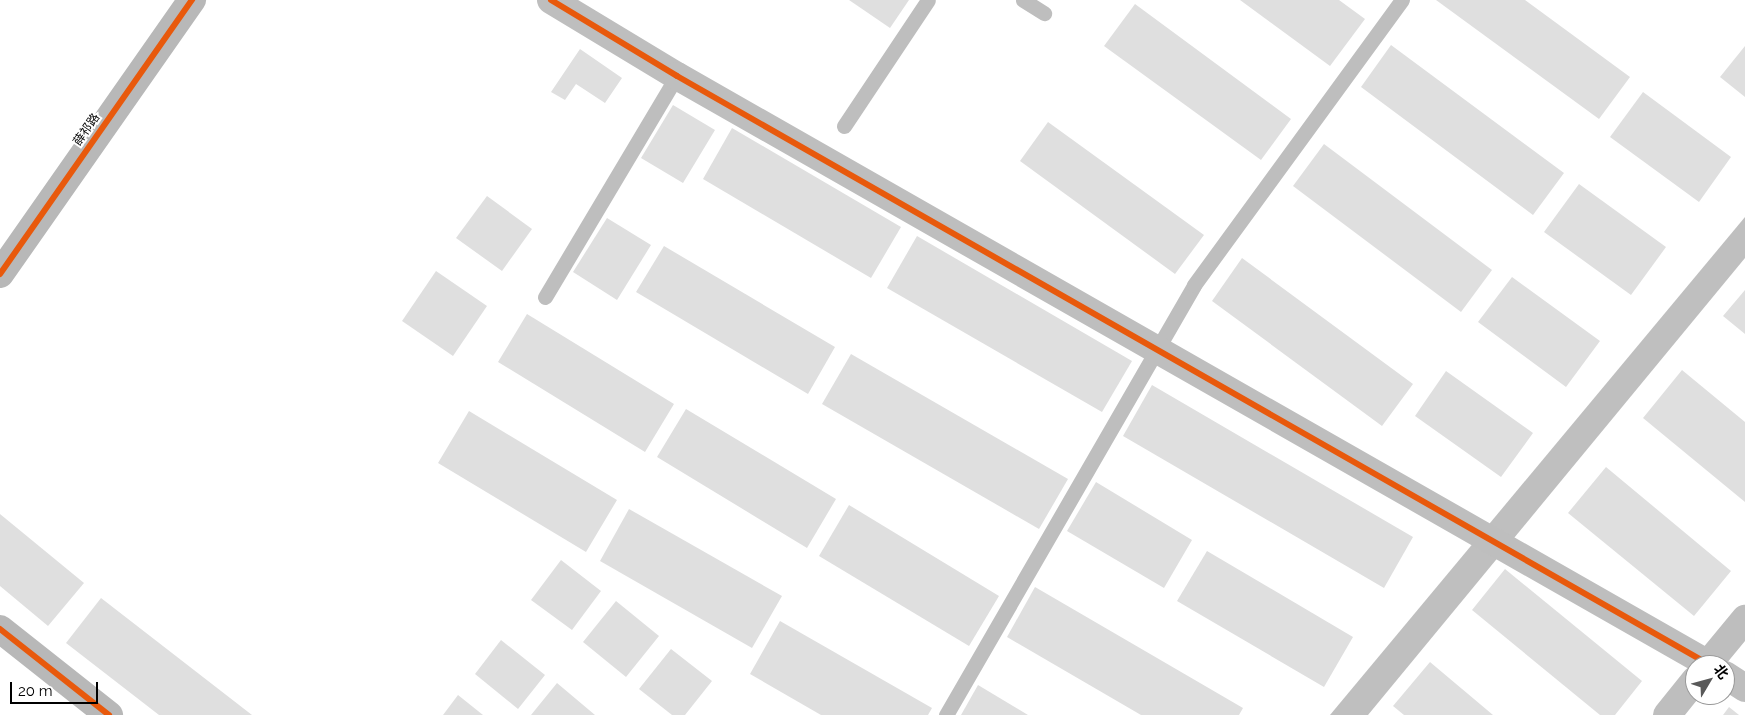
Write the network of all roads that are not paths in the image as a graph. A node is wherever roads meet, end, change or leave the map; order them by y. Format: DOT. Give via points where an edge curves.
graph roads {
  1 [pos="192,0"];
  2 [pos="551,0"];
  3 [pos="928,0"];
  4 [pos="1023,0"];
  5 [pos="1402,0"];
  6 [pos="1044,13"];
  7 [pos="677,76"];
  8 [pos="844,126"];
  9 [pos="0,274"];
  10 [pos="545,297"];
  11 [pos="1157,349"];
  12 [pos="1745,618"];
  13 [pos="0,628"];
  14 [pos="1719,655"];
  15 [pos="1685,656"];
  16 [pos="1685,695"];
  17 [pos="109,715"];
  18 [pos="946,715"];
  19 [pos="1666,715"];
  1 -- 9 [label="street, 薛祁路"];
  2 -- 7 [label="street"];
  3 -- 8 [label="lane"];
  4 -- 6 [label="lane"];
  5 -- 11 [label="lane" via="1194,285"];
  7 -- 10 [label="lane"];
  7 -- 11 [label="street"];
  11 -- 15 [label="street"];
  11 -- 18 [label="lane"];
  12 -- 14 [label="street"];
  13 -- 17 [label="street"];
  16 -- 19 [label="street"];
}
